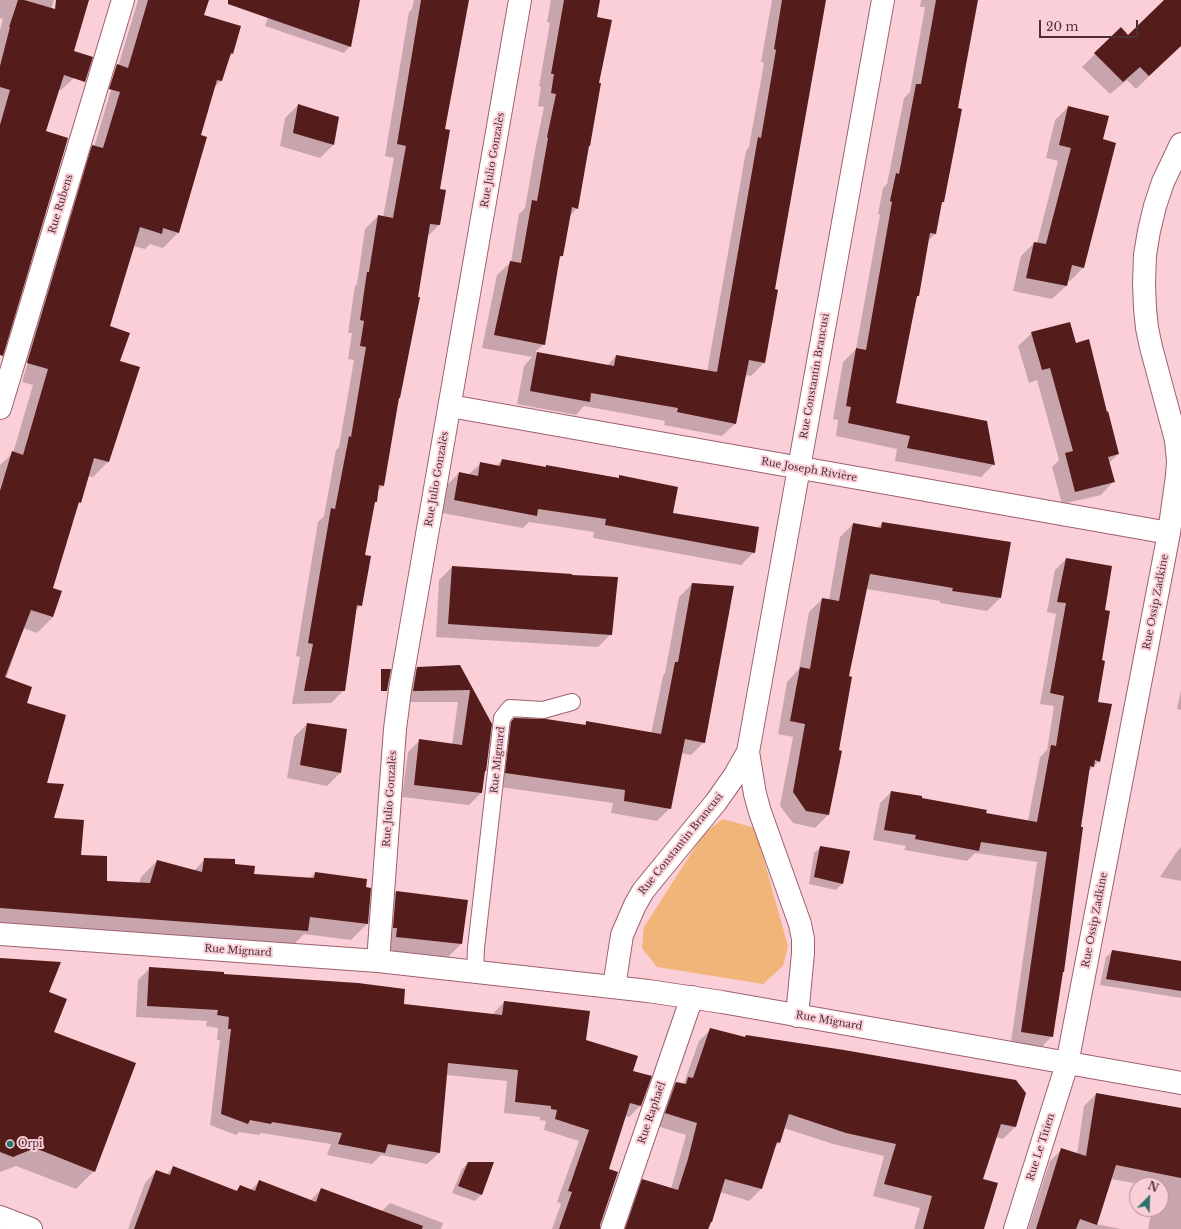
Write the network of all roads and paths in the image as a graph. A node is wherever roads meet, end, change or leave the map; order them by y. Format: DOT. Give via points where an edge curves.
graph roads {
  1 [pos="123,0"];
  2 [pos="520,0"];
  3 [pos="883,0"];
  4 [pos="1181,144"];
  5 [pos="450,406"];
  6 [pos="0,408"];
  7 [pos="798,468"];
  8 [pos="1169,533"];
  9 [pos="572,702"];
  10 [pos="748,752"];
  11 [pos="0,934"];
  12 [pos="378,961"];
  13 [pos="475,972"];
  14 [pos="614,987"];
  15 [pos="692,997"];
  16 [pos="797,1016"];
  17 [pos="1067,1064"];
  18 [pos="1181,1083"];
  19 [pos="0,1218"];
  20 [pos="31,1229"];
  21 [pos="612,1229"];
  22 [pos="1015,1229"];
  1 -- 6 [label="street, Rue Rubens"];
  2 -- 5 [label="street, Rue Julio Gonzalès"];
  3 -- 7 [label="street, Rue Constantin Brancusi"];
  4 -- 8 [label="street, Rue Ossip Zadkine" via="1155,206 1145,255 1144,283 1149,334 1176,440 1178,476"];
  5 -- 7 [label="street, Rue Joseph Rivière"];
  5 -- 12 [label="street, Rue Julio Gonzalès" via="400,690"];
  7 -- 8 [label="street, Rue Joseph Rivière"];
  7 -- 10 [label="street, Rue Constantin Brancusi"];
  8 -- 17 [label="street, Rue Ossip Zadkine"];
  9 -- 13 [label="lane, Rue Mignard" via="543,710 510,708 502,718"];
  10 -- 14 [label="street, Rue Constantin Brancusi" via="720,797 643,891 635,905 622,935"];
  10 -- 16 [label="street, Rue Constantin Brancusi" via="760,812 804,939"];
  11 -- 12 [label="street, Rue Mignard"];
  12 -- 13 [label="street, Rue Mignard"];
  13 -- 14 [label="street, Rue Mignard"];
  14 -- 15 [label="street, Rue Mignard"];
  15 -- 16 [label="street, Rue Mignard"];
  15 -- 21 [label="street, Rue Raphaël"];
  16 -- 17 [label="street, Rue Mignard"];
  17 -- 18 [label="street, Rue Mignard"];
  17 -- 22 [label="street, Rue Le Titien"];
  19 -- 20 [label="street"];
}
